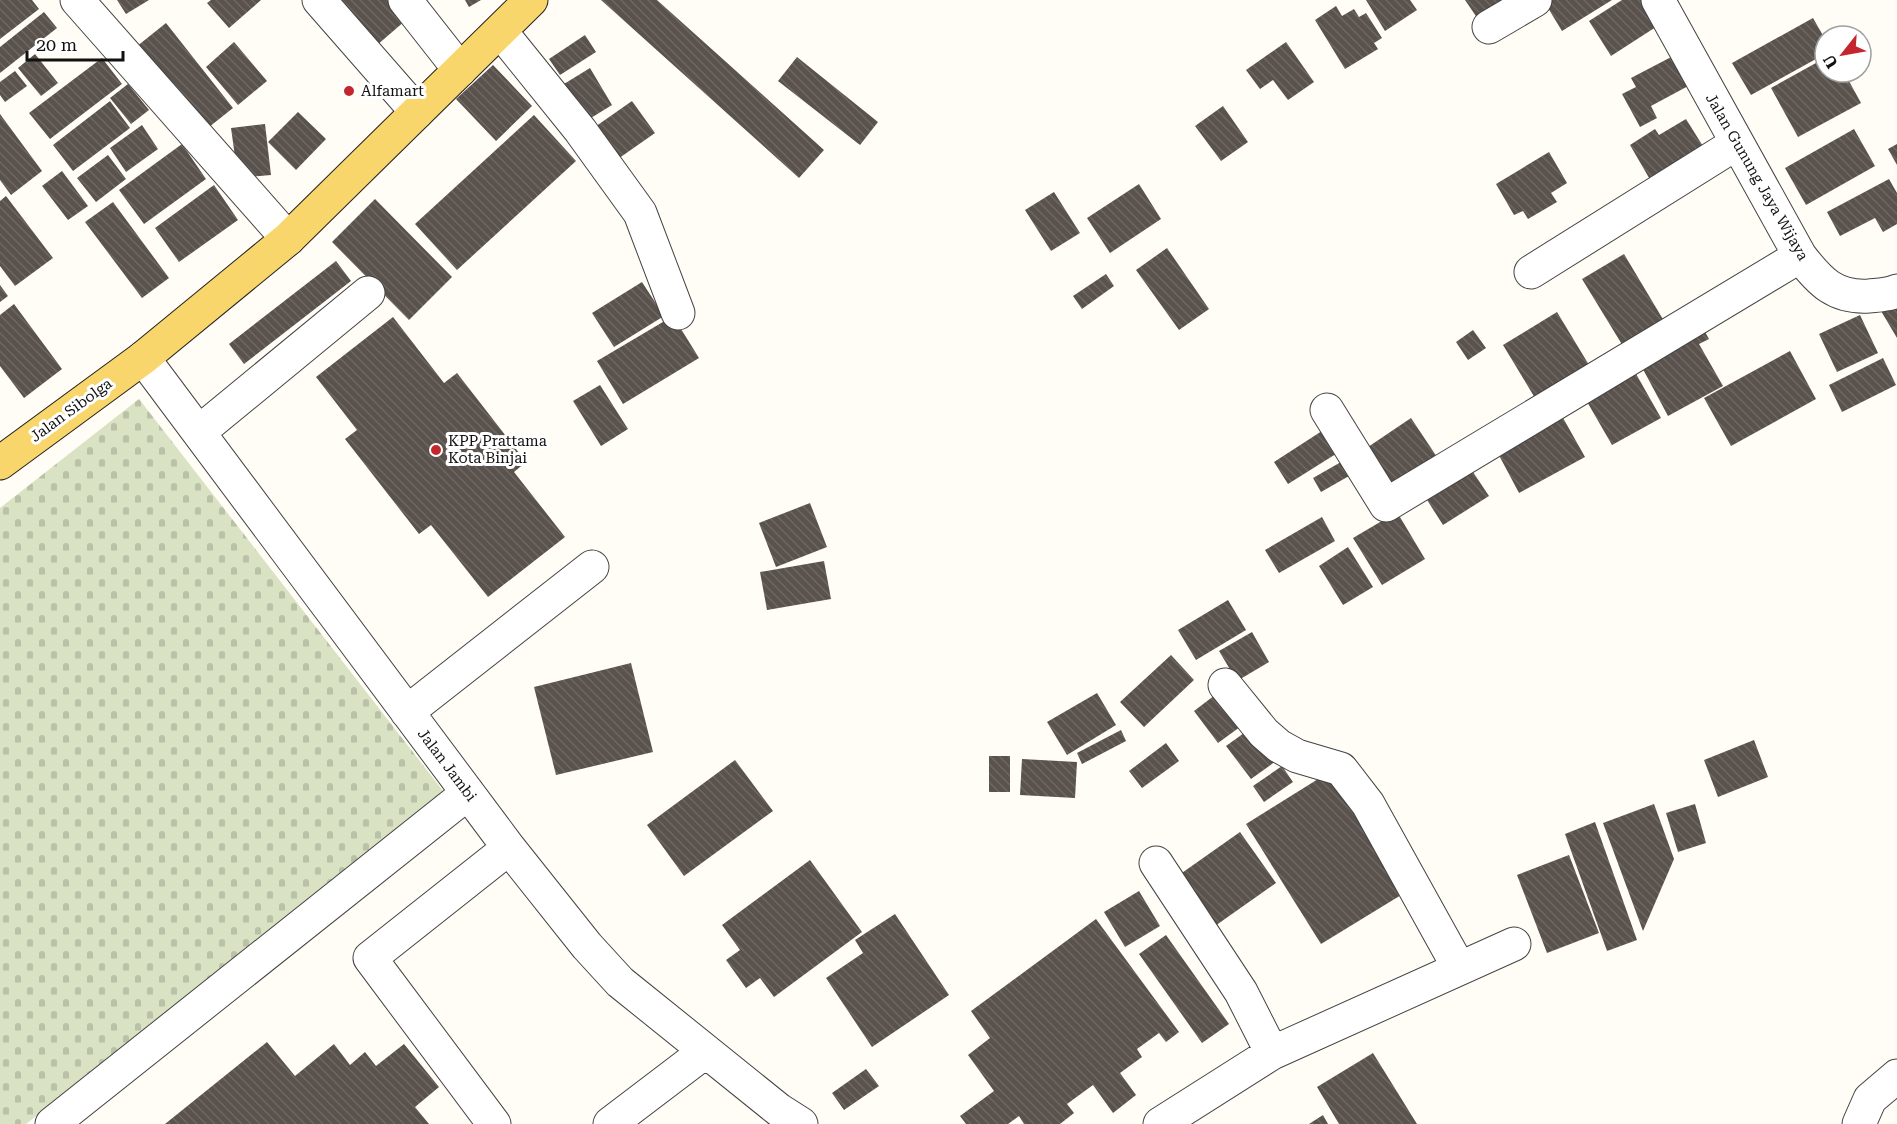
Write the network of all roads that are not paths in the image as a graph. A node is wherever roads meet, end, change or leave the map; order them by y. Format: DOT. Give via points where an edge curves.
graph roads {
  1 [pos="77,0"];
  2 [pos="319,0"];
  3 [pos="405,0"];
  4 [pos="531,0"];
  5 [pos="1535,0"];
  6 [pos="1658,0"];
  7 [pos="1489,27"];
  8 [pos="501,32"];
  9 [pos="460,70"];
  10 [pos="417,112"];
  11 [pos="1737,143"];
  12 [pos="288,239"];
  13 [pos="1800,256"];
  14 [pos="1531,272"];
  15 [pos="1897,291"];
  16 [pos="368,293"];
  17 [pos="678,312"];
  18 [pos="143,358"];
  19 [pos="1328,410"];
  20 [pos="199,432"];
  21 [pos="0,463"];
  22 [pos="592,567"];
  23 [pos="1225,685"];
  24 [pos="407,712"];
  25 [pos="468,793"];
  26 [pos="509,848"];
  27 [pos="1156,863"];
  28 [pos="1514,944"];
  29 [pos="1459,968"];
  30 [pos="706,1051"];
  31 [pos="1272,1053"];
  32 [pos="1897,1076"];
  33 [pos="780,1119"];
  34 [pos="52,1124"];
  35 [pos="494,1124"];
  36 [pos="610,1124"];
  37 [pos="1160,1124"];
  38 [pos="1859,1124"];
  1 -- 12 [label="street"];
  2 -- 10 [label="street"];
  3 -- 9 [label="street"];
  4 -- 8 [label="main road, Jalan Sibolga"];
  5 -- 7 [label="street"];
  6 -- 11 [label="street, Jalan Gunung Jaya Wijaya"];
  8 -- 9 [label="main road, Jalan Sibolga"];
  8 -- 17 [label="street" via="640,213"];
  9 -- 10 [label="main road, Jalan Sibolga"];
  10 -- 12 [label="main road, Jalan Sibolga"];
  11 -- 13 [label="street, Jalan Gunung Jaya Wijaya"];
  11 -- 14 [label="street"];
  12 -- 18 [label="main road, Jalan Sibolga"];
  13 -- 15 [label="street, Jalan Gunung Jaya Wijaya" via="1819,280 1850,297"];
  13 -- 19 [label="street" via="1386,505"];
  16 -- 20 [label="street"];
  18 -- 20 [label="street, Jalan Jambi"];
  18 -- 21 [label="main road, Jalan Sibolga"];
  20 -- 24 [label="street, Jalan Jambi"];
  22 -- 24 [label="street"];
  23 -- 29 [label="street" via="1279,746 1297,756 1341,769 1368,804"];
  24 -- 25 [label="street, Jalan Jambi"];
  25 -- 26 [label="street, Jalan Jambi"];
  25 -- 34 [label="street"];
  26 -- 30 [label="street, Jalan Jambi" via="620,982"];
  26 -- 35 [label="street" via="370,958"];
  27 -- 31 [label="street" via="1241,992"];
  28 -- 29 [label="street"];
  29 -- 31 [label="street"];
  30 -- 33 [label="street, Jalan Jambi"];
  30 -- 36 [label="street"];
  31 -- 37 [label="street"];
  32 -- 38 [label="street" via="1870,1099"];
}
